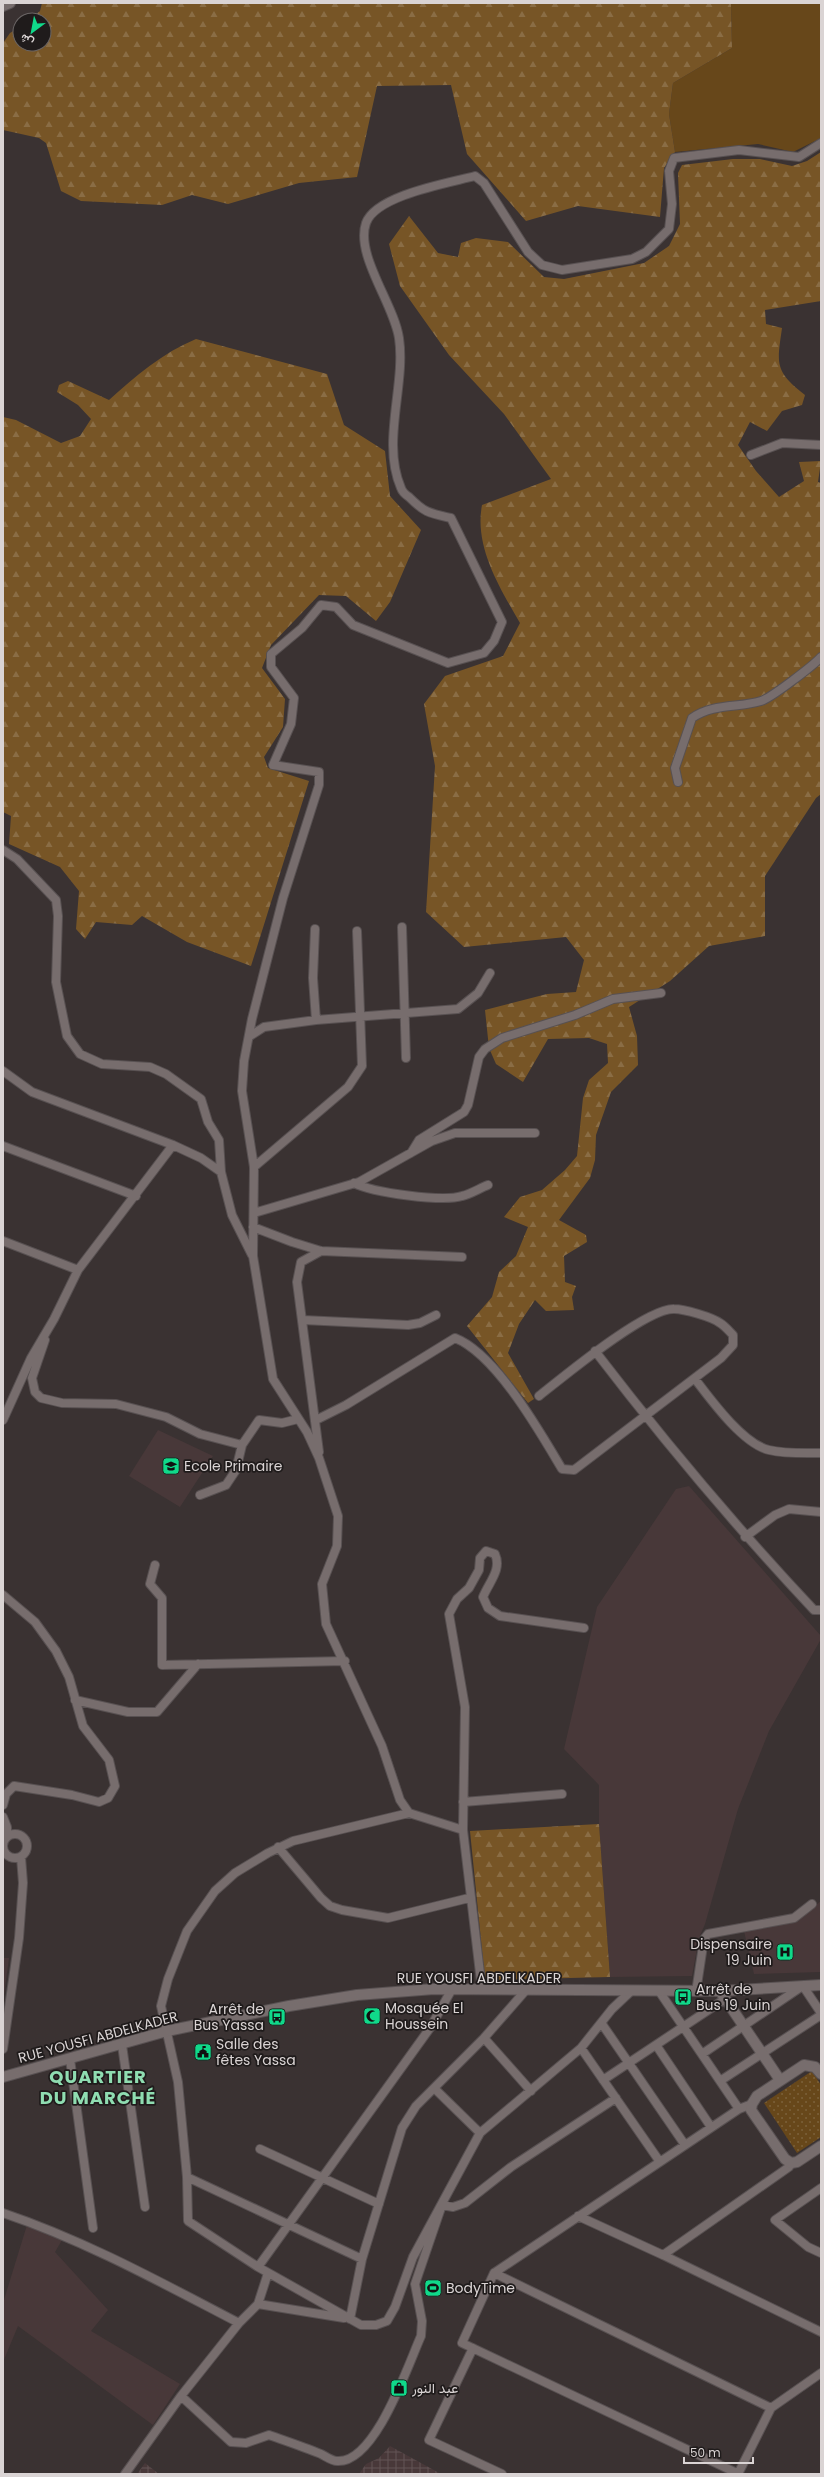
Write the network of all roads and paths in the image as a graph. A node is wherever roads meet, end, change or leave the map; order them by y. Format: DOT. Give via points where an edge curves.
graph roads {
  1 [pos="10,3"];
  2 [pos="3,6"];
  3 [pos="821,143"];
  4 [pos="821,445"];
  5 [pos="751,454"];
  6 [pos="821,656"];
  7 [pos="678,782"];
  8 [pos="3,850"];
  9 [pos="402,927"];
  10 [pos="315,929"];
  11 [pos="357,931"];
  12 [pos="490,972"];
  13 [pos="661,993"];
  14 [pos="404,1012"];
  15 [pos="359,1016"];
  16 [pos="316,1020"];
  17 [pos="250,1036"];
  18 [pos="406,1058"];
  19 [pos="3,1071"];
  20 [pos="535,1133"];
  21 [pos="173,1145"];
  22 [pos="3,1146"];
  23 [pos="411,1153"];
  24 [pos="254,1167"];
  25 [pos="220,1172"];
  26 [pos="354,1183"];
  27 [pos="488,1185"];
  28 [pos="136,1196"];
  29 [pos="254,1213"];
  30 [pos="253,1227"];
  31 [pos="3,1241"];
  32 [pos="322,1251"];
  33 [pos="253,1256"];
  34 [pos="462,1257"];
  35 [pos="78,1270"];
  36 [pos="436,1315"];
  37 [pos="303,1320"];
  38 [pos="50,1326"];
  39 [pos="595,1351"];
  40 [pos="695,1379"];
  41 [pos="539,1396"];
  42 [pos="645,1416"];
  43 [pos="298,1418"];
  44 [pos="3,1420"];
  45 [pos="316,1420"];
  46 [pos="242,1445"];
  47 [pos="821,1453"];
  48 [pos="319,1458"];
  49 [pos="200,1495"];
  50 [pos="821,1512"];
  51 [pos="745,1536"];
  52 [pos="155,1565"];
  53 [pos="3,1595"];
  54 [pos="821,1610"];
  55 [pos="584,1628"];
  56 [pos="344,1661"];
  57 [pos="198,1664"];
  58 [pos="75,1700"];
  59 [pos="562,1794"];
  60 [pos="463,1802"];
  61 [pos="3,1805"];
  62 [pos="409,1813"];
  63 [pos="3,1817"];
  64 [pos="463,1830"];
  65 [pos="11,1836"];
  66 [pos="278,1847"];
  67 [pos="18,1857"];
  68 [pos="469,1898"];
  69 [pos="812,1904"];
  70 [pos="821,1985"];
  71 [pos="802,1986"];
  72 [pos="452,1989"];
  73 [pos="482,1990"];
  74 [pos="526,1990"];
  75 [pos="659,1991"];
  76 [pos="630,1992"];
  77 [pos="696,1992"];
  78 [pos="723,1995"];
  79 [pos="821,2014"];
  80 [pos="602,2024"];
  81 [pos="684,2026"];
  82 [pos="744,2026"];
  83 [pos="167,2031"];
  84 [pos="484,2038"];
  85 [pos="122,2045"];
  86 [pos="656,2045"];
  87 [pos="581,2048"];
  88 [pos="3,2049"];
  89 [pos="702,2054"];
  90 [pos="762,2054"];
  91 [pos="70,2059"];
  92 [pos="630,2062"];
  93 [pos="821,2074"];
  94 [pos="3,2077"];
  95 [pos="603,2080"];
  96 [pos="780,2080"];
  97 [pos="720,2081"];
  98 [pos="434,2088"];
  99 [pos="531,2091"];
  100 [pos="616,2098"];
  101 [pos="752,2104"];
  102 [pos="739,2108"];
  103 [pos="711,2127"];
  104 [pos="480,2133"];
  105 [pos="685,2145"];
  106 [pos="821,2146"];
  107 [pos="260,2149"];
  108 [pos="660,2162"];
  109 [pos="791,2163"];
  110 [pos="187,2176"];
  111 [pos="322,2178"];
  112 [pos="821,2188"];
  113 [pos="379,2204"];
  114 [pos="442,2205"];
  115 [pos="145,2207"];
  116 [pos="3,2213"];
  117 [pos="578,2216"];
  118 [pos="289,2226"];
  119 [pos="93,2228"];
  120 [pos="821,2253"];
  121 [pos="664,2255"];
  122 [pos="362,2260"];
  123 [pos="258,2267"];
  124 [pos="268,2273"];
  125 [pos="494,2273"];
  126 [pos="258,2304"];
  127 [pos="350,2319"];
  128 [pos="239,2323"];
  129 [pos="821,2332"];
  130 [pos="473,2348"];
  131 [pos="821,2373"];
  132 [pos="181,2396"];
  133 [pos="771,2408"];
  134 [pos="125,2474"];
  135 [pos="502,2474"];
  136 [pos="738,2474"];
  1 -- 2 [label="main road"];
  3 -- 17 [label="street" via="799,157 739,150 674,158 669,171 672,204 669,229 646,252 632,259 562,270 542,265 528,252 484,183 475,176 401,196 382,205 366,222 367,252 389,304 399,338 398,389 392,448 401,489 422,511 451,518 502,622 494,641 484,653 448,663 353,625 336,607 321,605 302,628 271,654 271,667 294,698 291,724 274,764 319,772 319,784 283,898 252,1019"];
  4 -- 5 [label="street" via="782,443"];
  6 -- 7 [label="street" via="762,701 730,705 692,718 676,768"];
  8 -- 25 [label="street" via="17,860 56,900 56,982 67,1036 80,1054 102,1064 150,1067 166,1074 201,1099 208,1122 219,1140"];
  9 -- 14 [label="street"];
  10 -- 16 [label="street" via="313,978"];
  11 -- 15 [label="street"];
  12 -- 14 [label="street" via="478,993 458,1009"];
  13 -- 23 [label="street" via="613,999 502,1038 485,1049 479,1057 468,1105 464,1112 419,1140"];
  14 -- 15 [label="street"];
  14 -- 18 [label="street"];
  15 -- 16 [label="street"];
  15 -- 24 [label="street" via="362,1066 356,1077"];
  16 -- 17 [label="street" via="264,1027"];
  17 -- 24 [label="street" via="244,1061 242,1091"];
  19 -- 21 [label="street" via="32,1092"];
  20 -- 23 [label="street" via="455,1133 432,1141"];
  21 -- 25 [label="street" via="201,1158"];
  21 -- 28 [label="street"];
  22 -- 28 [label="street"];
  23 -- 26 [label="street"];
  24 -- 29 [label="street"];
  25 -- 33 [label="street" via="232,1215"];
  26 -- 27 [label="street" via="384,1194 451,1197 462,1197"];
  26 -- 29 [label="street"];
  28 -- 35 [label="street" via="113,1222"];
  29 -- 30 [label="street"];
  30 -- 32 [label="street"];
  30 -- 33 [label="street"];
  31 -- 35 [label="street"];
  32 -- 34 [label="street"];
  32 -- 37 [label="street" via="301,1262 298,1269 297,1287"];
  33 -- 43 [label="street" via="273,1380"];
  35 -- 38 [label="street"];
  36 -- 37 [label="street" via="420,1323 408,1325"];
  37 -- 45 [label="street"];
  38 -- 44 [label="street" via="31,1358"];
  38 -- 46 [label="street" via="32,1378 35,1392 41,1398 62,1403 116,1404 166,1417 200,1434"];
  39 -- 40 [label="street" via="656,1313 673,1309 705,1316 720,1322 733,1335 733,1345"];
  39 -- 41 [label="street"];
  39 -- 42 [label="street"];
  40 -- 42 [label="street"];
  40 -- 47 [label="street" via="727,1420 758,1446 769,1450"];
  42 -- 45 [label="street" via="574,1470 562,1469 515,1394 483,1358 455,1338 346,1405"];
  42 -- 51 [label="street"];
  43 -- 46 [label="street" via="282,1423 260,1420"];
  43 -- 48 [label="street"];
  45 -- 48 [label="street"];
  46 -- 49 [label="street" via="236,1470 226,1485"];
  48 -- 56 [label="street" via="338,1516 339,1533 338,1546 322,1584 325,1616 326,1624"];
  50 -- 51 [label="street" via="789,1509 775,1515"];
  51 -- 54 [label="street" via="814,1610"];
  52 -- 57 [label="street" via="150,1584 162,1598 162,1665"];
  53 -- 58 [label="street" via="35,1622 56,1651 69,1677"];
  55 -- 60 [label="street" via="500,1616 488,1608 483,1597 498,1570 498,1562 495,1554 486,1551 480,1558 479,1570 449,1614 464,1707"];
  56 -- 57 [label="street"];
  56 -- 62 [label="street" via="382,1746 400,1800"];
  57 -- 58 [label="street" via="157,1712 128,1712"];
  58 -- 61 [label="street" via="83,1726 109,1760 115,1786 113,1793 99,1802 14,1786 6,1794"];
  59 -- 60 [label="street"];
  60 -- 64 [label="street"];
  62 -- 64 [label="street"];
  62 -- 66 [label="street" via="293,1841"];
  63 -- 65 [label="street"];
  64 -- 68 [label="street"];
  65 -- 67 [label="street" via="3,1844 4,1852"];
  65 -- 67 [label="street" via="22,1837 26,1842 27,1850"];
  66 -- 68 [label="street" via="321,1898 330,1906 342,1910 388,1918"];
  66 -- 83 [label="street" via="235,1873 206,1902 187,1931 163,1993 161,2006"];
  67 -- 88 [label="street" via="23,1883 19,1938"];
  68 -- 73 [label="street"];
  69 -- 77 [label="street" via="794,1918 708,1934 704,1939"];
  70 -- 71 [label="main road, RUE YOUSFI ABDELKADER"];
  71 -- 78 [label="main road, RUE YOUSFI ABDELKADER"];
  71 -- 79 [label="street"];
  71 -- 82 [label="street"];
  72 -- 73 [label="main road, RUE YOUSFI ABDELKADER"];
  72 -- 83 [label="main road, RUE YOUSFI ABDELKADER" via="357,1995"];
  72 -- 111 [label="street" via="430,2028"];
  73 -- 74 [label="main road, RUE YOUSFI ABDELKADER"];
  74 -- 76 [label="main road, RUE YOUSFI ABDELKADER"];
  74 -- 84 [label="street"];
  75 -- 76 [label="main road, RUE YOUSFI ABDELKADER"];
  75 -- 77 [label="main road, RUE YOUSFI ABDELKADER"];
  75 -- 81 [label="street"];
  76 -- 80 [label="street" via="612,2009"];
  77 -- 78 [label="main road, RUE YOUSFI ABDELKADER"];
  78 -- 81 [label="street"];
  78 -- 82 [label="main road"];
  79 -- 90 [label="street"];
  80 -- 87 [label="street"];
  80 -- 92 [label="street"];
  81 -- 86 [label="street"];
  81 -- 89 [label="street"];
  82 -- 89 [label="street"];
  82 -- 90 [label="main road"];
  83 -- 85 [label="main road, RUE YOUSFI ABDELKADER"];
  83 -- 110 [label="street" via="178,2082"];
  84 -- 98 [label="street"];
  84 -- 99 [label="street"];
  85 -- 91 [label="main road, RUE YOUSFI ABDELKADER"];
  85 -- 115 [label="street"];
  86 -- 92 [label="street"];
  86 -- 103 [label="street"];
  87 -- 95 [label="street"];
  87 -- 99 [label="street"];
  89 -- 97 [label="street"];
  90 -- 96 [label="main road"];
  90 -- 97 [label="street"];
  91 -- 94 [label="main road, RUE YOUSFI ABDELKADER"];
  91 -- 119 [label="street"];
  92 -- 95 [label="street"];
  92 -- 105 [label="street"];
  93 -- 96 [label="main road" via="815,2067 804,2065"];
  95 -- 100 [label="street"];
  96 -- 101 [label="main road" via="757,2096"];
  97 -- 102 [label="street"];
  98 -- 104 [label="street"];
  98 -- 113 [label="street" via="416,2106 402,2128"];
  99 -- 104 [label="street"];
  100 -- 108 [label="street"];
  100 -- 114 [label="street" via="511,2167 465,2203 453,2207"];
  101 -- 102 [label="street"];
  101 -- 109 [label="main road" via="751,2110 785,2159"];
  102 -- 103 [label="street"];
  103 -- 105 [label="street"];
  104 -- 114 [label="street"];
  105 -- 108 [label="street"];
  106 -- 109 [label="main road" via="797,2162"];
  107 -- 111 [label="street"];
  108 -- 117 [label="street"];
  109 -- 121 [label="street" via="789,2167"];
  110 -- 118 [label="street"];
  110 -- 123 [label="street" via="188,2221"];
  111 -- 113 [label="street"];
  111 -- 118 [label="street"];
  112 -- 120 [label="street" via="775,2220 808,2247"];
  113 -- 122 [label="street"];
  114 -- 127 [label="street" via="413,2256 395,2307 387,2321 376,2325 361,2324"];
  114 -- 132 [label="street" via="415,2284 422,2321 421,2336 384,2419 360,2453 337,2461 269,2435 246,2443 231,2442"];
  116 -- 128 [label="street" via="46,2228 110,2257"];
  117 -- 121 [label="street"];
  117 -- 125 [label="street"];
  118 -- 122 [label="street"];
  118 -- 123 [label="street"];
  121 -- 129 [label="street"];
  122 -- 127 [label="street"];
  123 -- 124 [label="street"];
  124 -- 126 [label="street"];
  124 -- 127 [label="street"];
  125 -- 130 [label="street" via="462,2343"];
  125 -- 133 [label="street"];
  126 -- 127 [label="street"];
  126 -- 128 [label="street"];
  128 -- 132 [label="street"];
  130 -- 135 [label="street" via="429,2440"];
  130 -- 136 [label="street"];
  131 -- 133 [label="street"];
  132 -- 134 [label="street"];
  133 -- 136 [label="street"];
}
